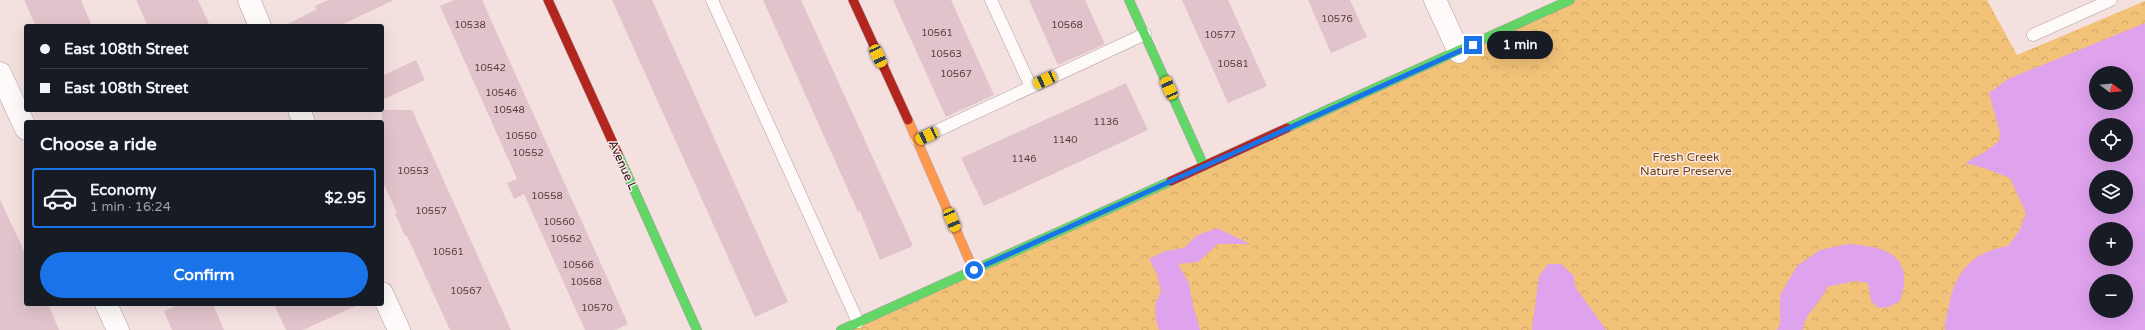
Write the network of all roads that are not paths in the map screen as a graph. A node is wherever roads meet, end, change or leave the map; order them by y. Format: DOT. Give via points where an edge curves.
graph roads {
  1 [pos="249,0"];
  2 [pos="548,0"];
  3 [pos="712,0"];
  4 [pos="853,0"];
  5 [pos="991,0"];
  6 [pos="1130,0"];
  7 [pos="1435,0"];
  8 [pos="1570,0"];
  9 [pos="2111,0"];
  10 [pos="259,24"];
  11 [pos="1145,34"];
  12 [pos="2033,35"];
  13 [pos="1459,52"];
  14 [pos="0,73"];
  15 [pos="1031,87"];
  16 [pos="24,125"];
  17 [pos="917,140"];
  18 [pos="1204,166"];
  19 [pos="974,270"];
  20 [pos="384,297"];
  21 [pos="107,306"];
  22 [pos="858,322"];
  23 [pos="118,330"];
  24 [pos="399,330"];
  25 [pos="697,330"];
  26 [pos="841,330"];
  1 -- 10 [label="street"];
  2 -- 25 [label="street, Avenue L"];
  3 -- 22 [label="lane"];
  4 -- 17 [label="street"];
  5 -- 15 [label="lane"];
  6 -- 11 [label="street"];
  7 -- 13 [label="street"];
  8 -- 13 [label="street"];
  9 -- 12 [label="lane"];
  11 -- 15 [label="lane"];
  11 -- 18 [label="street"];
  13 -- 18 [label="street"];
  14 -- 16 [label="street"];
  15 -- 17 [label="lane"];
  17 -- 19 [label="street"];
  18 -- 19 [label="street"];
  19 -- 22 [label="street"];
  20 -- 24 [label="street"];
  21 -- 23 [label="street"];
  22 -- 26 [label="street"];
}
